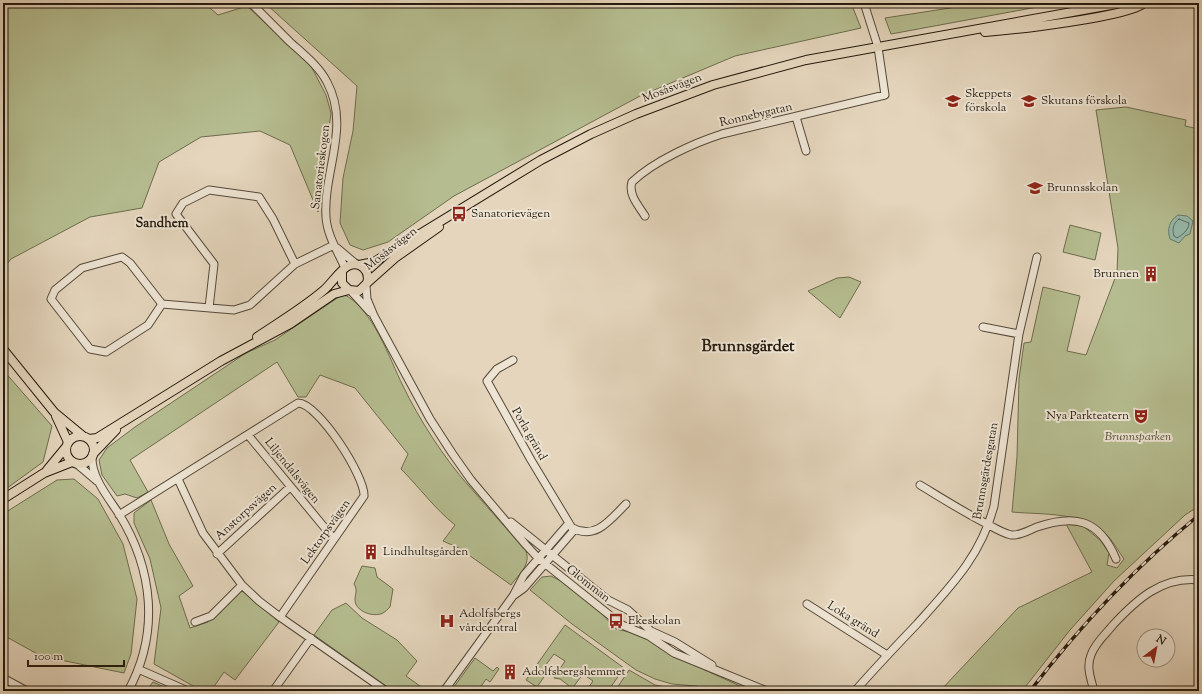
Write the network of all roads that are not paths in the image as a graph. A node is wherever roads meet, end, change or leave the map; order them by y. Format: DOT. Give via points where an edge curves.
graph roads {
  1 [pos="251,3"];
  2 [pos="864,3"];
  3 [pos="1122,3"];
  4 [pos="1144,3"];
  5 [pos="953,34"];
  6 [pos="878,47"];
  7 [pos="796,117"];
  8 [pos="806,151"];
  9 [pos="645,216"];
  10 [pos="410,243"];
  11 [pos="334,245"];
  12 [pos="1037,257"];
  13 [pos="295,264"];
  14 [pos="358,265"];
  15 [pos="344,270"];
  16 [pos="367,285"];
  17 [pos="350,291"];
  18 [pos="162,304"];
  19 [pos="209,308"];
  20 [pos="374,316"];
  21 [pos="983,327"];
  22 [pos="1019,334"];
  23 [pos="3,349"];
  24 [pos="513,360"];
  25 [pos="222,361"];
  26 [pos="54,412"];
  27 [pos="129,419"];
  28 [pos="248,435"];
  29 [pos="86,438"];
  30 [pos="67,444"];
  31 [pos="93,455"];
  32 [pos="74,463"];
  33 [pos="44,473"];
  34 [pos="178,479"];
  35 [pos="99,483"];
  36 [pos="920,485"];
  37 [pos="290,487"];
  38 [pos="3,498"];
  39 [pos="626,504"];
  40 [pos="499,512"];
  41 [pos="119,515"];
  42 [pos="989,525"];
  43 [pos="572,526"];
  44 [pos="334,539"];
  45 [pos="545,550"];
  46 [pos="217,554"];
  47 [pos="552,556"];
  48 [pos="538,558"];
  49 [pos="1116,559"];
  50 [pos="545,564"];
  51 [pos="1199,580"];
  52 [pos="242,585"];
  53 [pos="513,596"];
  54 [pos="807,604"];
  55 [pos="280,617"];
  56 [pos="195,622"];
  57 [pos="311,638"];
  58 [pos="887,655"];
  59 [pos="138,669"];
  60 [pos="722,672"];
  61 [pos="3,678"];
  62 [pos="27,691"];
  63 [pos="128,691"];
  64 [pos="188,691"];
  65 [pos="273,691"];
  66 [pos="386,691"];
  67 [pos="444,691"];
  68 [pos="767,691"];
  69 [pos="855,691"];
  70 [pos="1094,691"];
  1 -- 11 [label="street, Sanatorieskogen" via="319,71 330,89 338,120 326,197 326,216"];
  2 -- 6 [label="street"];
  3 -- 5 [label="main road, Mosåsvägen"];
  4 -- 5 [label="main road, Mosåsvägen" via="1136,8 1054,24"];
  5 -- 6 [label="main road, Mosåsvägen"];
  6 -- 7 [label="street, Ronnebygatan" via="885,94"];
  6 -- 10 [label="main road, Mosåsvägen" via="762,70 668,101 541,160"];
  7 -- 8 [label="street"];
  7 -- 9 [label="street, Ronnebygatan" via="706,139 638,177 630,188"];
  10 -- 14 [label="main road, Mosåsvägen" via="374,262"];
  10 -- 16 [label="main road, Mosåsvägen"];
  11 -- 13 [label="street"];
  11 -- 14 [label="street"];
  11 -- 15 [label="street"];
  12 -- 22 [label="street, Brunnsgärdesgatan"];
  13 -- 19 [label="street" via="241,309"];
  13 -- 19 [label="street" via="262,200 256,195 209,190 183,203 176,214 214,264"];
  14 -- 15 [label="main road"];
  14 -- 16 [label="main road" via="368,274"];
  15 -- 17 [label="main road" via="342,282"];
  15 -- 25 [label="main road" via="316,297"];
  16 -- 17 [label="main road" via="359,291"];
  16 -- 20 [label="street, Glomman" via="367,298"];
  17 -- 20 [label="street, Glomman"];
  17 -- 25 [label="main road" via="334,294 290,324"];
  18 -- 18 [label="street" via="130,263 122,257 82,268 55,290 51,299 90,349 106,352 148,325"];
  18 -- 19 [label="street"];
  20 -- 40 [label="street, Glomman" via="430,419 471,480"];
  21 -- 22 [label="street"];
  22 -- 42 [label="street, Brunnsgärdesgatan"];
  23 -- 26 [label="main road"];
  24 -- 43 [label="street, Porla gränd" via="497,369 487,380 531,460"];
  25 -- 27 [label="main road"];
  26 -- 29 [label="main road"];
  26 -- 30 [label="main road"];
  27 -- 29 [label="main road" via="96,438"];
  27 -- 31 [label="main road"];
  28 -- 34 [label="street, Lektorpsvägen"];
  28 -- 37 [label="street, Liljendalsvägen"];
  28 -- 44 [label="street, Lektorpsvägen" via="298,403 308,405 340,442 364,492 359,504"];
  29 -- 30 [label="main road" via="73,437"];
  29 -- 31 [label="main road" via="94,448"];
  30 -- 32 [label="main road" via="67,456"];
  30 -- 33 [label="main road"];
  31 -- 32 [label="main road" via="88,462"];
  31 -- 35 [label="street" via="93,468"];
  32 -- 33 [label="main road"];
  32 -- 35 [label="street"];
  33 -- 38 [label="main road"];
  34 -- 41 [label="street, Lektorpsvägen"];
  34 -- 46 [label="street" via="203,533"];
  35 -- 41 [label="street"];
  36 -- 42 [label="street"];
  37 -- 44 [label="street, Liljendalsvägen"];
  37 -- 46 [label="street, Anstorpsvägen"];
  39 -- 43 [label="street" via="601,529 590,532"];
  40 -- 45 [label="street, Glomman"];
  40 -- 48 [label="street, Glomman"];
  41 -- 59 [label="street" via="136,545 146,581 149,605 145,644"];
  42 -- 49 [label="street" via="1012,535 1057,521 1078,521 1100,533"];
  42 -- 58 [label="street, Brunnsgärdesgatan" via="977,551 956,581"];
  43 -- 45 [label="street"];
  43 -- 47 [label="street"];
  44 -- 55 [label="street, Lektorpsvägen"];
  45 -- 47 [label="street, Glomman"];
  45 -- 48 [label="street"];
  46 -- 52 [label="street"];
  47 -- 50 [label="street"];
  47 -- 60 [label="street, Glomman" via="608,600 632,613 651,631 675,642"];
  48 -- 50 [label="street, Glomman"];
  48 -- 53 [label="street" via="524,575"];
  50 -- 53 [label="street" via="524,588"];
  50 -- 60 [label="street, Glomman" via="622,625 649,636 674,653"];
  51 -- 70 [label="street" via="1185,579 1158,587 1140,598 1119,619 1097,643 1090,656 1089,675"];
  52 -- 55 [label="street"];
  52 -- 56 [label="street" via="211,616"];
  53 -- 67 [label="street"];
  54 -- 58 [label="street, Loka gränd"];
  55 -- 57 [label="street"];
  57 -- 65 [label="street"];
  57 -- 66 [label="street"];
  58 -- 69 [label="street, Brunnsgärdesgatan"];
  59 -- 63 [label="street"];
  59 -- 64 [label="street"];
  60 -- 68 [label="street, Glomman"];
  61 -- 62 [label="street"];
}
